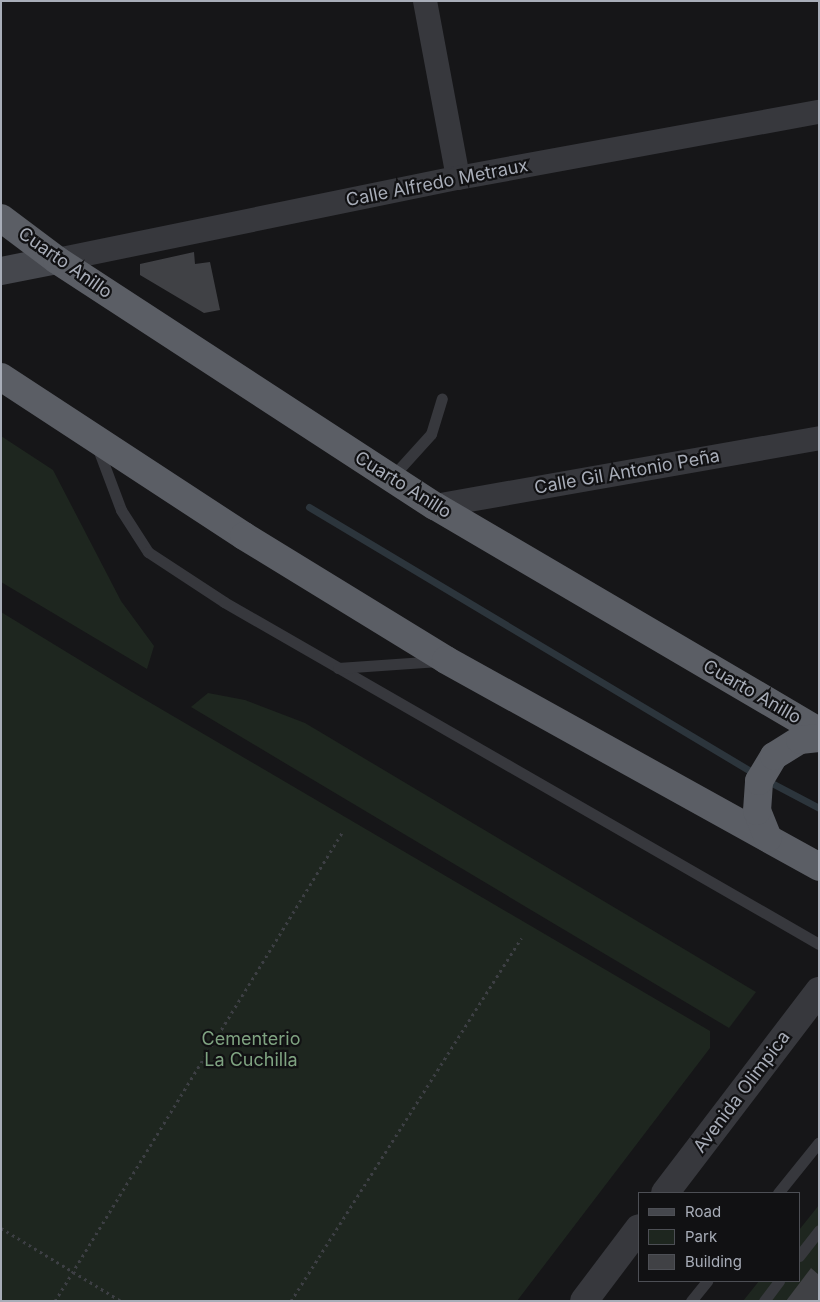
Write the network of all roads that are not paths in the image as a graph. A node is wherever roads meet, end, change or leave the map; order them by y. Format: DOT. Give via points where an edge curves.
graph roads {
  1 [pos="425,1"];
  2 [pos="819,112"];
  3 [pos="458,178"];
  4 [pos="1,218"];
  5 [pos="57,260"];
  6 [pos="1,271"];
  7 [pos="1,377"];
  8 [pos="442,399"];
  9 [pos="819,438"];
  10 [pos="94,440"];
  11 [pos="392,477"];
  12 [pos="436,506"];
  13 [pos="446,660"];
  14 [pos="338,668"];
  15 [pos="819,731"];
  16 [pos="819,738"];
  17 [pos="768,838"];
  18 [pos="819,867"];
  19 [pos="819,944"];
  20 [pos="819,991"];
  21 [pos="819,1142"];
  22 [pos="666,1192"];
  23 [pos="779,1192"];
  24 [pos="638,1229"];
  25 [pos="819,1230"];
  26 [pos="800,1255"];
  27 [pos="706,1282"];
  28 [pos="779,1282"];
  29 [pos="584,1301"];
  30 [pos="691,1301"];
  31 [pos="764,1301"];
  1 -- 3 [label="street"];
  2 -- 3 [label="street, Calle Alfredo Metraux"];
  3 -- 5 [label="street, Calle Alfredo Metraux"];
  4 -- 5 [label="highway, Cuarto Anillo"];
  5 -- 6 [label="main road"];
  5 -- 11 [label="highway, Cuarto Anillo"];
  7 -- 10 [label="highway"];
  8 -- 11 [label="lane" via="431,434"];
  9 -- 12 [label="street, Calle Gil Antonio Peña"];
  10 -- 13 [label="highway"];
  10 -- 14 [label="lane" via="120,510 148,552 224,602"];
  11 -- 12 [label="highway, Cuarto Anillo"];
  12 -- 15 [label="highway, Cuarto Anillo"];
  13 -- 14 [label="lane"];
  13 -- 17 [label="highway"];
  14 -- 19 [label="lane"];
  16 -- 17 [label="highway" via="800,740 774,756 759,782 757,811"];
  17 -- 18 [label="highway"];
  20 -- 22 [label="street, Avenida Olimpica"];
  21 -- 23 [label="lane"];
  24 -- 29 [label="street"];
  25 -- 26 [label="lane"];
  27 -- 30 [label="lane"];
  28 -- 31 [label="lane"];
}
